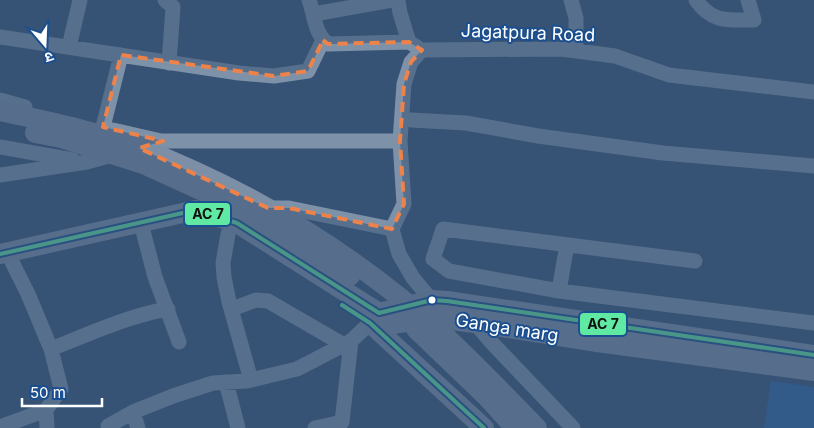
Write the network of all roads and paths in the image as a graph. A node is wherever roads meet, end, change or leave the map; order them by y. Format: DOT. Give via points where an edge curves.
graph roads {
  1 [pos="80,0"];
  2 [pos="165,0"];
  3 [pos="392,0"];
  4 [pos="398,0"];
  5 [pos="571,0"];
  6 [pos="696,0"];
  7 [pos="748,0"];
  8 [pos="311,7"];
  9 [pos="0,37"];
  10 [pos="324,40"];
  11 [pos="416,46"];
  12 [pos="70,47"];
  13 [pos="576,51"];
  14 [pos="121,55"];
  15 [pos="170,63"];
  16 [pos="814,92"];
  17 [pos="0,100"];
  18 [pos="0,111"];
  19 [pos="411,120"];
  20 [pos="0,125"];
  21 [pos="103,127"];
  22 [pos="163,141"];
  23 [pos="400,141"];
  24 [pos="0,147"];
  25 [pos="87,162"];
  26 [pos="814,166"];
  27 [pos="0,175"];
  28 [pos="196,210"];
  29 [pos="141,223"];
  30 [pos="392,229"];
  31 [pos="228,234"];
  32 [pos="566,250"];
  33 [pos="4,253"];
  34 [pos="695,261"];
  35 [pos="559,291"];
  36 [pos="432,300"];
  37 [pos="232,309"];
  38 [pos="168,310"];
  39 [pos="473,314"];
  40 [pos="447,319"];
  41 [pos="380,323"];
  42 [pos="814,323"];
  43 [pos="180,342"];
  44 [pos="347,343"];
  45 [pos="51,349"];
  46 [pos="814,355"];
  47 [pos="814,371"];
  48 [pos="251,380"];
  49 [pos="226,382"];
  50 [pos="46,410"];
  51 [pos="133,412"];
  52 [pos="342,425"];
  53 [pos="108,426"];
  54 [pos="0,428"];
  55 [pos="47,428"];
  56 [pos="138,428"];
  57 [pos="238,428"];
  58 [pos="315,428"];
  59 [pos="484,428"];
  60 [pos="515,428"];
  61 [pos="537,428"];
  62 [pos="573,428"];
  1 -- 12 [label="street"];
  2 -- 15 [label="street" via="173,7"];
  3 -- 8 [label="street"];
  4 -- 11 [label="street" via="400,13"];
  5 -- 13 [label="street" via="576,18"];
  6 -- 7 [label="street" via="703,10 718,19 754,20"];
  8 -- 10 [label="street" via="317,32"];
  9 -- 12 [label="street"];
  10 -- 11 [label="street, Jagatpura Road" via="328,44"];
  10 -- 15 [label="street" via="308,70 274,76"];
  11 -- 13 [label="street, Jagatpura Road"];
  11 -- 23 [label="street" via="404,84"];
  12 -- 14 [label="street"];
  13 -- 16 [label="street, Jagatpura Road" via="615,56 669,75"];
  14 -- 15 [label="street"];
  14 -- 21 [label="street"];
  17 -- 21 [label="street"];
  18 -- 61 [label="main road, bridge" via="66,125 134,146 197,173 308,231 397,296 445,336"];
  19 -- 26 [label="street" via="466,123 663,153"];
  20 -- 60 [label="main road, bridge" via="61,138 143,164 244,210 350,276 383,301 435,346"];
  21 -- 22 [label="street"];
  21 -- 25 [label="street"];
  22 -- 23 [label="street"];
  22 -- 25 [label="street"];
  23 -- 30 [label="street" via="404,204"];
  24 -- 25 [label="street"];
  25 -- 27 [label="street"];
  28 -- 29 [label="main road"];
  28 -- 30 [label="street" via="289,208"];
  28 -- 31 [label="main road"];
  28 -- 41 [label="main road" via="236,223"];
  29 -- 33 [label="main road"];
  29 -- 38 [label="street"];
  30 -- 36 [label="street" via="399,254 413,278"];
  31 -- 37 [label="street" via="223,263"];
  31 -- 41 [label="main road"];
  32 -- 35 [label="street"];
  33 -- 45 [label="street" via="28,294"];
  34 -- 35 [label="street" via="443,229 433,259 449,271"];
  35 -- 42 [label="street"];
  36 -- 39 [label="main road"];
  36 -- 40 [label="street"];
  36 -- 41 [label="main road"];
  37 -- 44 [label="street" via="256,300 268,301"];
  37 -- 48 [label="street"];
  38 -- 43 [label="street"];
  38 -- 45 [label="street" via="125,320"];
  39 -- 40 [label="main road, Ganga marg"];
  39 -- 46 [label="main road"];
  39 -- 47 [label="main road, Ganga marg" via="597,342"];
  39 -- 62 [label="street" via="493,344"];
  40 -- 41 [label="main road, Ganga marg"];
  41 -- 44 [label="street"];
  41 -- 59 [label="main road"];
  44 -- 48 [label="street" via="297,369"];
  44 -- 52 [label="street"];
  45 -- 50 [label="street" via="61,389"];
  48 -- 49 [label="street"];
  49 -- 51 [label="street" via="173,396"];
  49 -- 57 [label="street"];
  50 -- 54 [label="street"];
  50 -- 55 [label="street"];
  51 -- 53 [label="street"];
  51 -- 56 [label="street"];
  52 -- 58 [label="street"];
}
